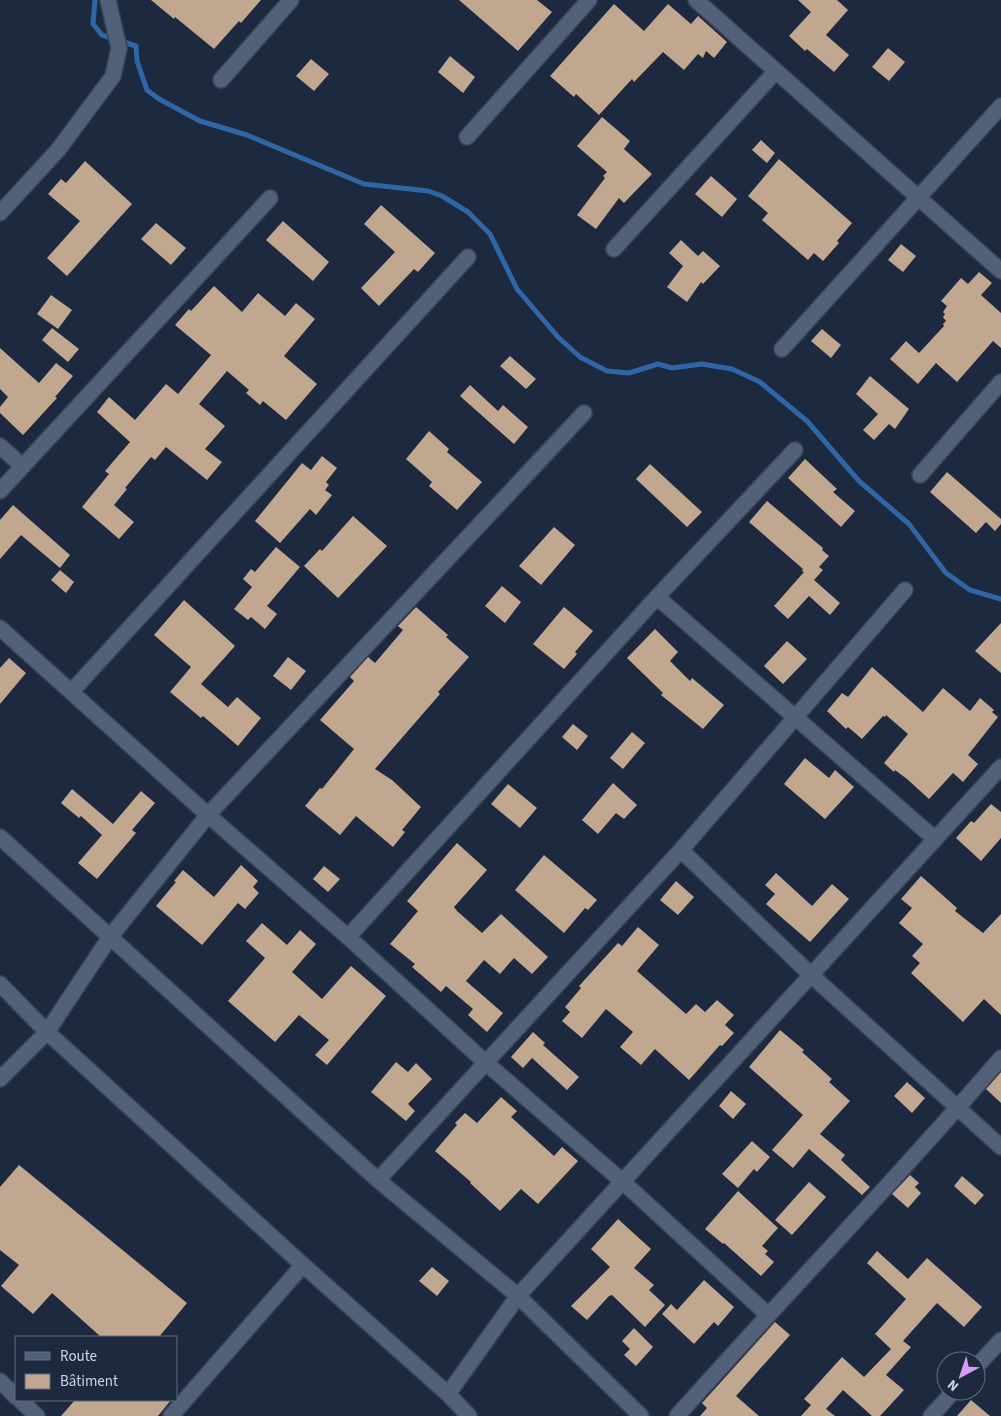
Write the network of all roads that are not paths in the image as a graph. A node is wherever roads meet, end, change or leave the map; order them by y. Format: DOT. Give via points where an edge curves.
graph roads {
  1 [pos="108,0"];
  2 [pos="291,0"];
  3 [pos="589,0"];
  4 [pos="696,0"];
  5 [pos="776,71"];
  6 [pos="222,80"];
  7 [pos="1001,106"];
  8 [pos="467,137"];
  9 [pos="270,198"];
  10 [pos="919,198"];
  11 [pos="0,213"];
  12 [pos="614,249"];
  13 [pos="468,257"];
  14 [pos="1001,270"];
  15 [pos="782,349"];
  16 [pos="1001,382"];
  17 [pos="584,413"];
  18 [pos="0,446"];
  19 [pos="795,450"];
  20 [pos="22,466"];
  21 [pos="920,475"];
  22 [pos="0,490"];
  23 [pos="904,590"];
  24 [pos="657,597"];
  25 [pos="0,628"];
  26 [pos="72,691"];
  27 [pos="794,716"];
  28 [pos="1001,767"];
  29 [pos="208,815"];
  30 [pos="0,837"];
  31 [pos="935,839"];
  32 [pos="681,850"];
  33 [pos="110,937"];
  34 [pos="348,937"];
  35 [pos="810,975"];
  36 [pos="0,984"];
  37 [pos="47,1032"];
  38 [pos="1001,1058"];
  39 [pos="485,1062"];
  40 [pos="0,1079"];
  41 [pos="959,1107"];
  42 [pos="1001,1146"];
  43 [pos="378,1180"];
  44 [pos="623,1182"];
  45 [pos="303,1265"];
  46 [pos="518,1296"];
  47 [pos="767,1314"];
  48 [pos="1001,1340"];
  49 [pos="986,1356"];
  50 [pos="0,1381"];
  51 [pos="448,1394"];
  52 [pos="15,1396"];
  53 [pos="21,1401"];
  54 [pos="945,1401"];
  55 [pos="37,1416"];
  56 [pos="171,1416"];
  57 [pos="469,1416"];
  58 [pos="641,1416"];
  59 [pos="676,1416"];
  60 [pos="931,1416"];
  1 -- 11 [label="street" via="119,48 113,76 58,150"];
  2 -- 6 [label="street"];
  3 -- 8 [label="street"];
  4 -- 5 [label="street"];
  5 -- 10 [label="street"];
  5 -- 12 [label="street"];
  7 -- 10 [label="street"];
  9 -- 20 [label="street"];
  10 -- 14 [label="street"];
  10 -- 15 [label="street"];
  13 -- 26 [label="street"];
  16 -- 21 [label="street"];
  17 -- 29 [label="street"];
  18 -- 20 [label="street"];
  19 -- 24 [label="street"];
  20 -- 22 [label="street"];
  23 -- 27 [label="street"];
  24 -- 27 [label="street"];
  24 -- 34 [label="street"];
  25 -- 26 [label="street"];
  26 -- 29 [label="street"];
  27 -- 31 [label="street"];
  27 -- 32 [label="street"];
  28 -- 31 [label="street"];
  29 -- 33 [label="street"];
  29 -- 34 [label="street"];
  30 -- 33 [label="street"];
  31 -- 35 [label="street"];
  32 -- 35 [label="street"];
  32 -- 39 [label="street"];
  33 -- 37 [label="street"];
  33 -- 43 [label="street"];
  34 -- 39 [label="street"];
  35 -- 41 [label="street"];
  35 -- 44 [label="street"];
  36 -- 37 [label="street"];
  37 -- 40 [label="street"];
  37 -- 45 [label="street"];
  38 -- 41 [label="street"];
  39 -- 43 [label="street"];
  39 -- 44 [label="street"];
  41 -- 42 [label="street"];
  41 -- 47 [label="street"];
  43 -- 46 [label="street"];
  44 -- 46 [label="street"];
  44 -- 47 [label="street"];
  45 -- 51 [label="street"];
  45 -- 56 [label="street"];
  46 -- 51 [label="street"];
  46 -- 58 [label="street"];
  47 -- 59 [label="street"];
  48 -- 49 [label="street"];
  50 -- 52 [label="street"];
  51 -- 57 [label="street"];
  53 -- 55 [label="street"];
  54 -- 60 [label="street"];
}
